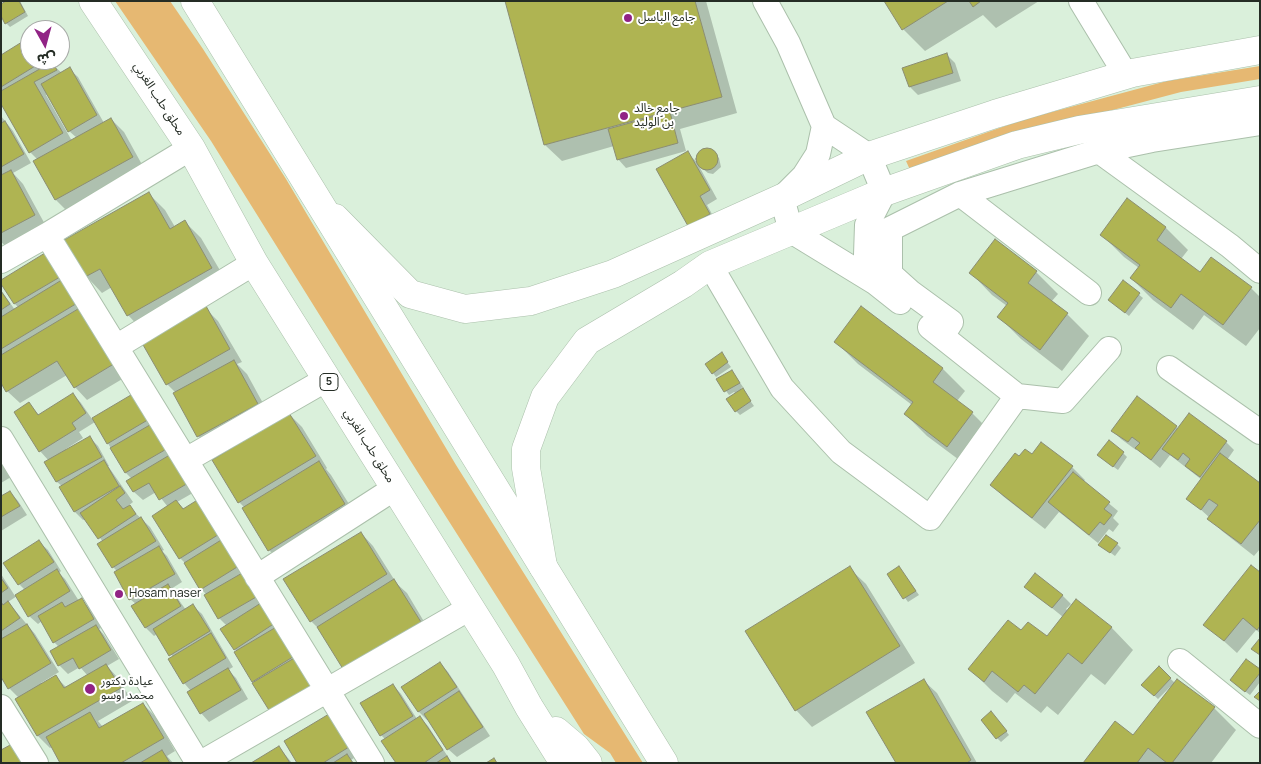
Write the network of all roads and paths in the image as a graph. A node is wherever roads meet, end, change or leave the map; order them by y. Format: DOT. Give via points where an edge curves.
graph roads {
  1 [pos="93,1"];
  2 [pos="195,1"];
  3 [pos="1081,1"];
  4 [pos="770,3"];
  5 [pos="1260,50"];
  6 [pos="1126,75"];
  7 [pos="1260,100"];
  8 [pos="1260,123"];
  9 [pos="824,126"];
  10 [pos="191,148"];
  11 [pos="1099,151"];
  12 [pos="870,156"];
  13 [pos="884,192"];
  14 [pos="960,194"];
  15 [pos="782,198"];
  16 [pos="320,203"];
  17 [pos="791,232"];
  18 [pos="47,235"];
  19 [pos="1,261"];
  20 [pos="254,263"];
  21 [pos="710,265"];
  22 [pos="1260,271"];
  23 [pos="876,283"];
  24 [pos="1089,293"];
  25 [pos="942,336"];
  26 [pos="116,347"];
  27 [pos="1108,348"];
  28 [pos="1169,368"];
  29 [pos="327,379"];
  30 [pos="1017,396"];
  31 [pos="1260,432"];
  32 [pos="1,439"];
  33 [pos="186,460"];
  34 [pos="396,488"];
  35 [pos="543,567"];
  36 [pos="257,577"];
  37 [pos="470,608"];
  38 [pos="1180,662"];
  39 [pos="328,691"];
  40 [pos="529,706"];
  41 [pos="1,707"];
  42 [pos="1260,726"];
  43 [pos="36,763"];
  44 [pos="200,763"];
  45 [pos="372,763"];
  46 [pos="564,763"];
  47 [pos="588,763"];
  48 [pos="664,763"];
  1 -- 10 [label="main road, محلق حلب الغربي / 5"];
  2 -- 16 [label="main road"];
  3 -- 6 [label="street"];
  4 -- 9 [label="street"];
  5 -- 6 [label="main road"];
  6 -- 12 [label="main road"];
  7 -- 13 [label="main road" via="1079,130 1017,145"];
  8 -- 11 [label="street"];
  9 -- 12 [label="street"];
  9 -- 15 [label="street" via="818,154 804,176"];
  10 -- 18 [label="street"];
  10 -- 20 [label="main road, محلق حلب الغربي / 5"];
  11 -- 14 [label="street"];
  11 -- 22 [label="street"];
  12 -- 13 [label="street"];
  12 -- 15 [label="main road"];
  13 -- 17 [label="main road"];
  13 -- 23 [label="street" via="867,225 866,255"];
  14 -- 24 [label="street"];
  14 -- 25 [label="street" via="890,229 890,274 951,322"];
  15 -- 16 [label="main road" via="613,274 531,301 465,309 410,294"];
  15 -- 17 [label="street"];
  16 -- 35 [label="main road"];
  17 -- 21 [label="main road"];
  17 -- 23 [label="street"];
  18 -- 19 [label="street"];
  18 -- 26 [label="street"];
  20 -- 26 [label="street"];
  20 -- 29 [label="main road, محلق حلب الغربي / 5"];
  21 -- 30 [label="street" via="782,388 841,452 930,518"];
  21 -- 35 [label="main road" via="587,341 545,397 526,449 526,468"];
  23 -- 25 [label="street"];
  25 -- 30 [label="street"];
  26 -- 33 [label="street"];
  27 -- 30 [label="street" via="1063,401"];
  28 -- 31 [label="street"];
  29 -- 33 [label="street"];
  29 -- 34 [label="main road, محلق حلب الغربي / 5"];
  32 -- 44 [label="street"];
  33 -- 36 [label="street"];
  34 -- 36 [label="street"];
  34 -- 37 [label="main road, محلق حلب الغربي / 5"];
  35 -- 48 [label="main road"];
  36 -- 39 [label="street"];
  37 -- 39 [label="street"];
  37 -- 40 [label="main road, محلق حلب الغربي / 5"];
  38 -- 42 [label="street"];
  39 -- 44 [label="street"];
  39 -- 45 [label="street"];
  40 -- 46 [label="main road, محلق حلب الغربي / 5"];
  40 -- 47 [label="main road"];
  41 -- 43 [label="street"];
}
